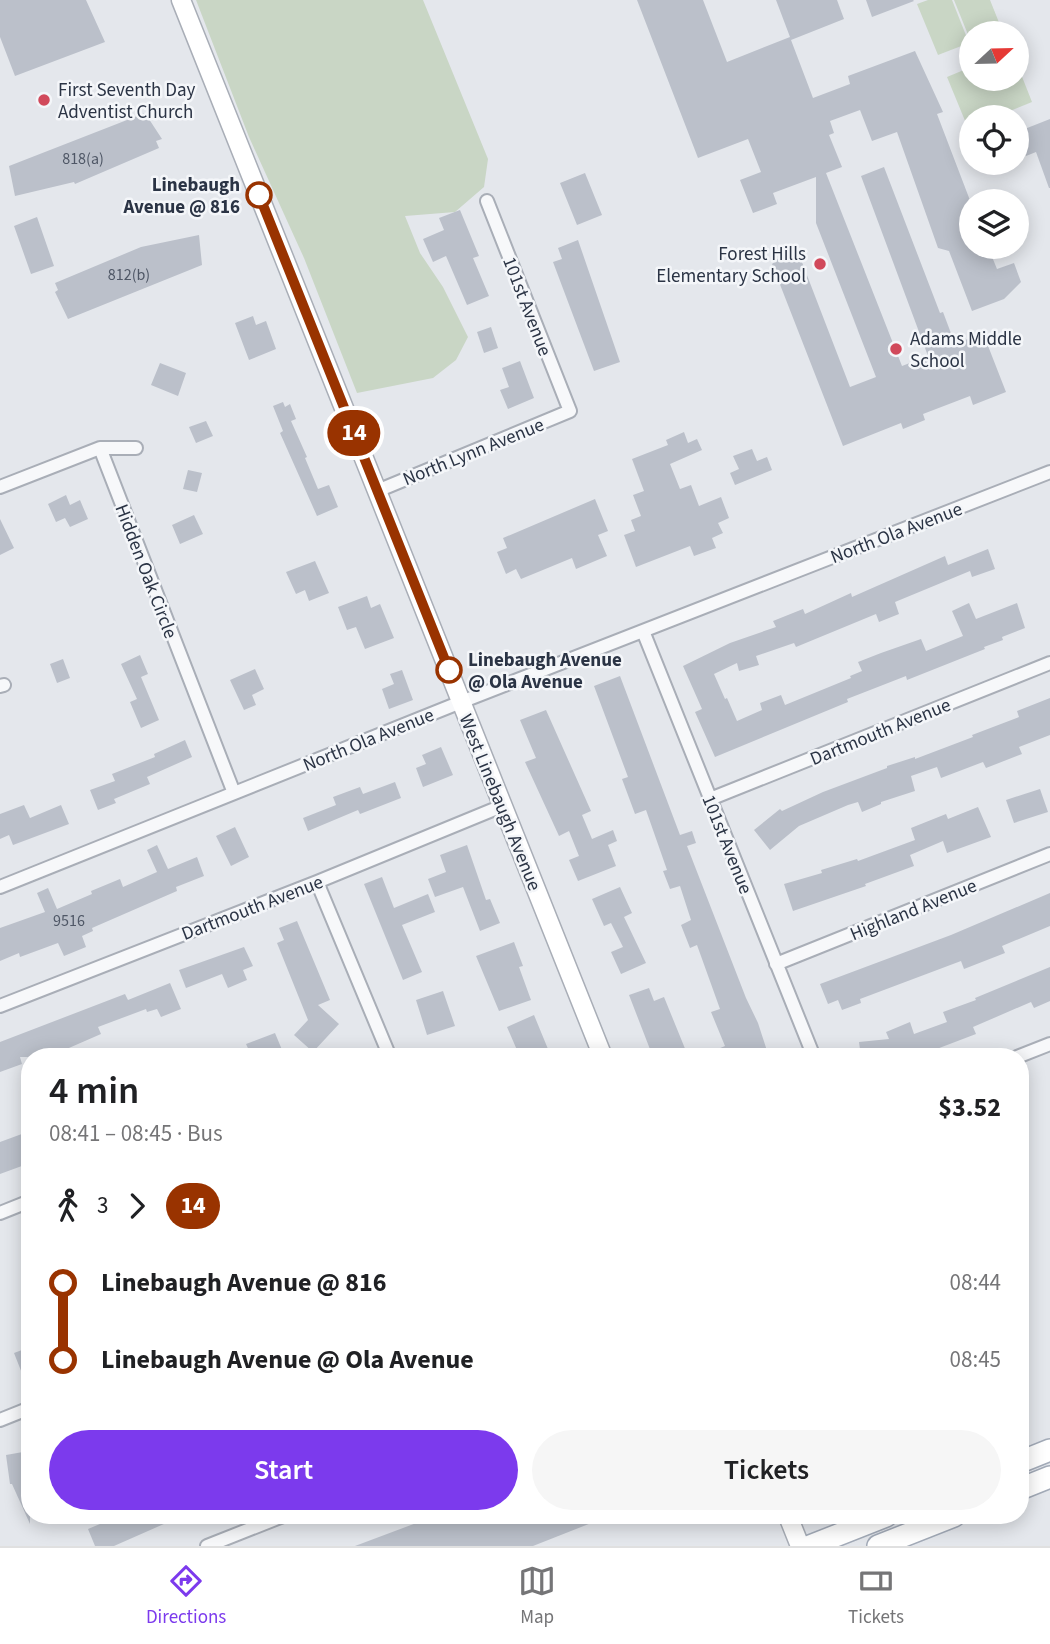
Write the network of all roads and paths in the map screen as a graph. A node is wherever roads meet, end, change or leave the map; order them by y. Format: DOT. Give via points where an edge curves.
graph roads {
  1 [pos="181,0"];
  2 [pos="487,201"];
  3 [pos="569,411"];
  4 [pos="100,448"];
  5 [pos="136,448"];
  6 [pos="1050,472"];
  7 [pos="0,487"];
  8 [pos="377,491"];
  9 [pos="643,631"];
  10 [pos="1050,663"];
  11 [pos="461,702"];
  12 [pos="234,793"];
  13 [pos="710,799"];
  14 [pos="502,806"];
  15 [pos="1050,854"];
  16 [pos="317,882"];
  17 [pos="0,887"];
  18 [pos="776,964"];
  19 [pos="0,1006"];
  20 [pos="1050,1044"];
  21 [pos="386,1048"];
  22 [pos="599,1048"];
  23 [pos="810,1048"];
  24 [pos="1029,1052"];
  25 [pos="21,1205"];
  26 [pos="0,1213"];
  27 [pos="21,1412"];
  28 [pos="0,1420"];
  29 [pos="1050,1450"];
  30 [pos="1029,1458"];
  31 [pos="1050,1477"];
  32 [pos="1029,1485"];
  33 [pos="263,1524"];
  34 [pos="791,1524"];
  35 [pos="866,1524"];
  36 [pos="934,1524"];
  37 [pos="207,1546"];
  38 [pos="800,1546"];
  39 [pos="810,1546"];
  40 [pos="878,1546"];
  1 -- 8 [label="street, West Linebaugh Avenue"];
  2 -- 3 [label="street, 101st Avenue"];
  3 -- 8 [label="street, North Lynn Avenue"];
  4 -- 5 [label="street"];
  4 -- 7 [label="street"];
  4 -- 12 [label="street, Hidden Oak Circle"];
  6 -- 9 [label="street, North Ola Avenue"];
  8 -- 11 [label="street, West Linebaugh Avenue"];
  9 -- 11 [label="street, North Ola Avenue"];
  9 -- 13 [label="street, 101st Avenue"];
  10 -- 13 [label="street, Dartmouth Avenue"];
  11 -- 12 [label="street, North Ola Avenue"];
  11 -- 14 [label="street, West Linebaugh Avenue"];
  12 -- 17 [label="street, North Ola Avenue"];
  13 -- 18 [label="street, 101st Avenue"];
  14 -- 16 [label="street, Dartmouth Avenue"];
  14 -- 22 [label="street, West Linebaugh Avenue"];
  15 -- 18 [label="street, Highland Avenue"];
  16 -- 19 [label="street, Dartmouth Avenue"];
  16 -- 21 [label="street"];
  18 -- 23 [label="street, 101st Avenue"];
  20 -- 24 [label="street"];
  25 -- 26 [label="street"];
  27 -- 28 [label="street"];
  29 -- 30 [label="main road"];
  31 -- 32 [label="main road"];
  33 -- 37 [label="street"];
  34 -- 38 [label="street"];
  35 -- 39 [label="main road"];
  36 -- 40 [label="main road"];
}
